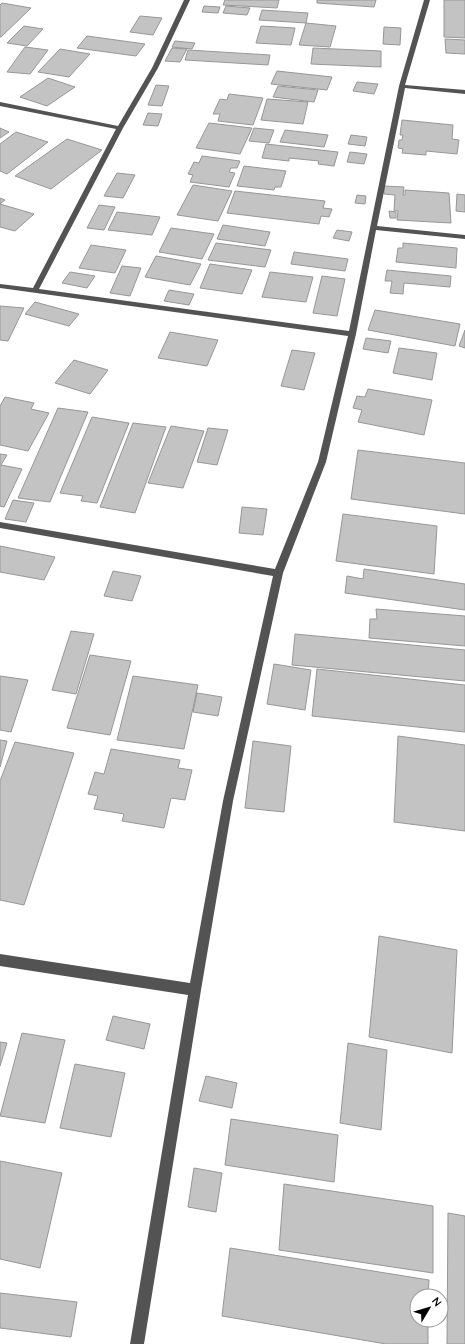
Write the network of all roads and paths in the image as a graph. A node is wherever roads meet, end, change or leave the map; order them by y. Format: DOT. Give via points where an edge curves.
graph roads {
  1 [pos="187,0"];
  2 [pos="427,0"];
  3 [pos="402,86"];
  4 [pos="465,92"];
  5 [pos="0,104"];
  6 [pos="120,128"];
  7 [pos="373,228"];
  8 [pos="465,237"];
  9 [pos="0,286"];
  10 [pos="35,291"];
  11 [pos="352,334"];
  12 [pos="0,525"];
  13 [pos="278,573"];
  14 [pos="0,960"];
  15 [pos="195,990"];
  16 [pos="137,1344"];
  1 -- 6 [label="street" via="155,68"];
  2 -- 3 [label="street"];
  3 -- 4 [label="street"];
  3 -- 7 [label="street"];
  5 -- 6 [label="street"];
  6 -- 10 [label="street"];
  7 -- 8 [label="street"];
  7 -- 11 [label="street"];
  9 -- 10 [label="street"];
  10 -- 11 [label="street"];
  11 -- 13 [label="street" via="322,462"];
  12 -- 13 [label="street"];
  13 -- 15 [label="street" via="228,801"];
  14 -- 15 [label="street"];
  15 -- 16 [label="street"];
}
